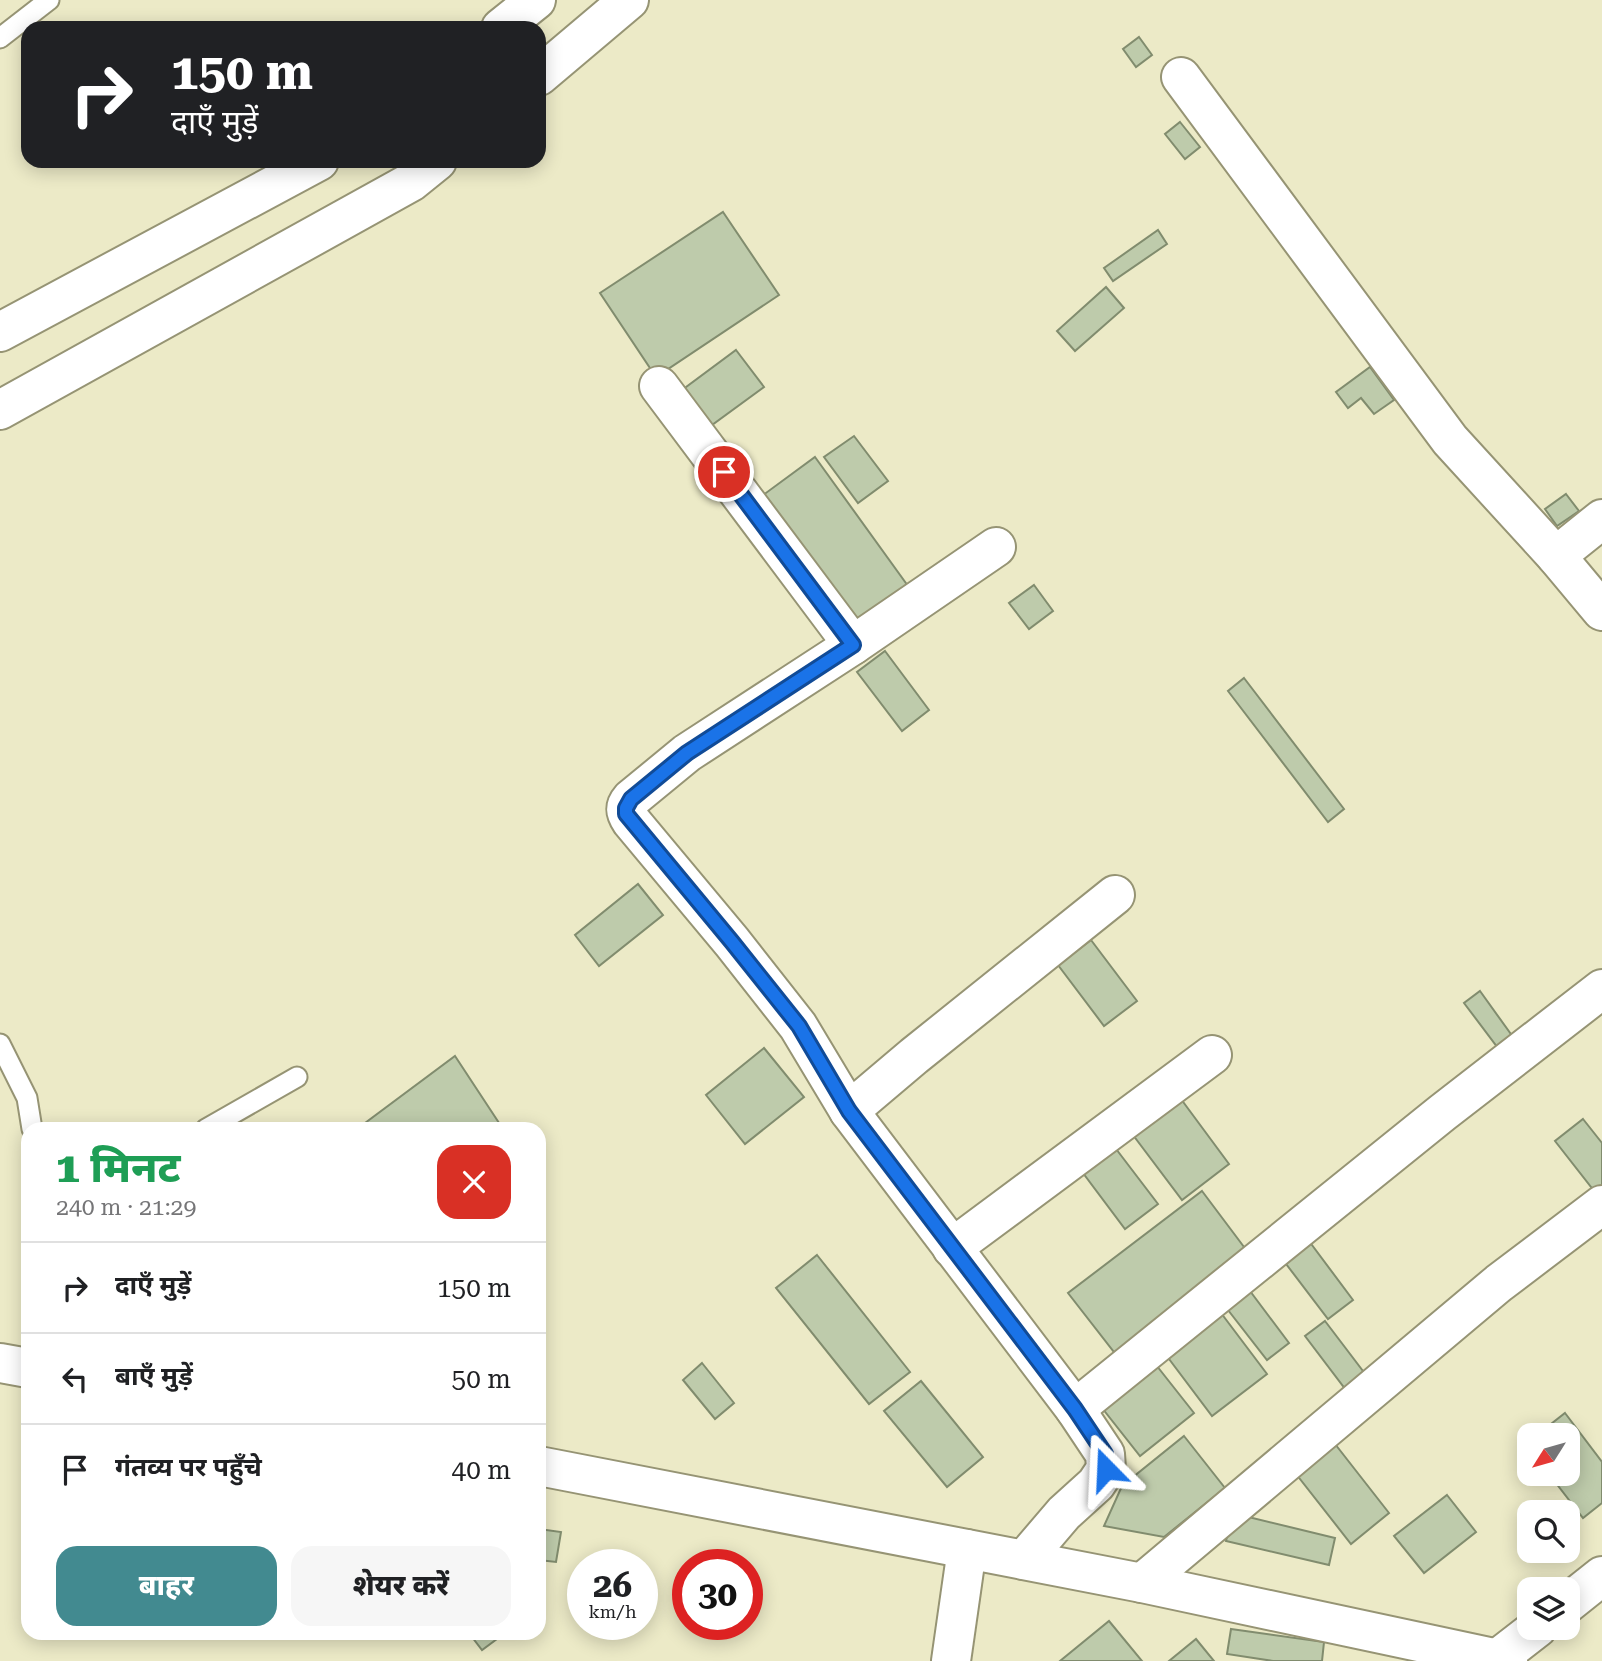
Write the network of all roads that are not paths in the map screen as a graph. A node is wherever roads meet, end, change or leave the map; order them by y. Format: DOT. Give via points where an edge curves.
graph roads {
  1 [pos="49,0"];
  2 [pos="536,0"];
  3 [pos="629,0"];
  4 [pos="22,21"];
  5 [pos="510,21"];
  6 [pos="21,22"];
  7 [pos="0,38"];
  8 [pos="546,70"];
  9 [pos="1181,77"];
  10 [pos="306,168"];
  11 [pos="413,168"];
  12 [pos="0,332"];
  13 [pos="659,386"];
  14 [pos="0,410"];
  15 [pos="1602,519"];
  16 [pos="996,547"];
  17 [pos="1556,556"];
  18 [pos="1602,611"];
  19 [pos="853,645"];
  20 [pos="1115,895"];
  21 [pos="1602,989"];
  22 [pos="0,1044"];
  23 [pos="1212,1055"];
  24 [pos="297,1077"];
  25 [pos="849,1111"];
  26 [pos="31,1122"];
  27 [pos="218,1122"];
  28 [pos="1602,1205"];
  29 [pos="952,1248"];
  30 [pos="0,1363"];
  31 [pos="21,1367"];
  32 [pos="1075,1409"];
  33 [pos="546,1467"];
  34 [pos="967,1549"];
  35 [pos="1024,1560"];
  36 [pos="1602,1576"];
  37 [pos="1142,1583"];
  38 [pos="1580,1593"];
  39 [pos="1523,1640"];
  40 [pos="1500,1660"];
  41 [pos="951,1661"];
  1 -- 4 [label="lane"];
  2 -- 5 [label="street"];
  3 -- 8 [label="street"];
  6 -- 7 [label="lane"];
  9 -- 17 [label="street" via="1450,440"];
  10 -- 12 [label="street"];
  11 -- 14 [label="street"];
  13 -- 19 [label="street"];
  15 -- 17 [label="street"];
  16 -- 19 [label="street"];
  17 -- 18 [label="street"];
  19 -- 25 [label="street" via="687,753 626,808 631,821 799,1026"];
  20 -- 25 [label="street"];
  21 -- 32 [label="street"];
  22 -- 26 [label="lane" via="27,1098"];
  23 -- 29 [label="street"];
  24 -- 27 [label="lane"];
  25 -- 29 [label="street"];
  28 -- 37 [label="street" via="1499,1283"];
  29 -- 32 [label="street"];
  30 -- 31 [label="street"];
  32 -- 35 [label="street" via="1105,1454 1106,1469"];
  33 -- 34 [label="street"];
  34 -- 35 [label="street"];
  34 -- 41 [label="street"];
  35 -- 37 [label="street"];
  36 -- 38 [label="street"];
  37 -- 40 [label="street"];
  39 -- 40 [label="street"];
}
